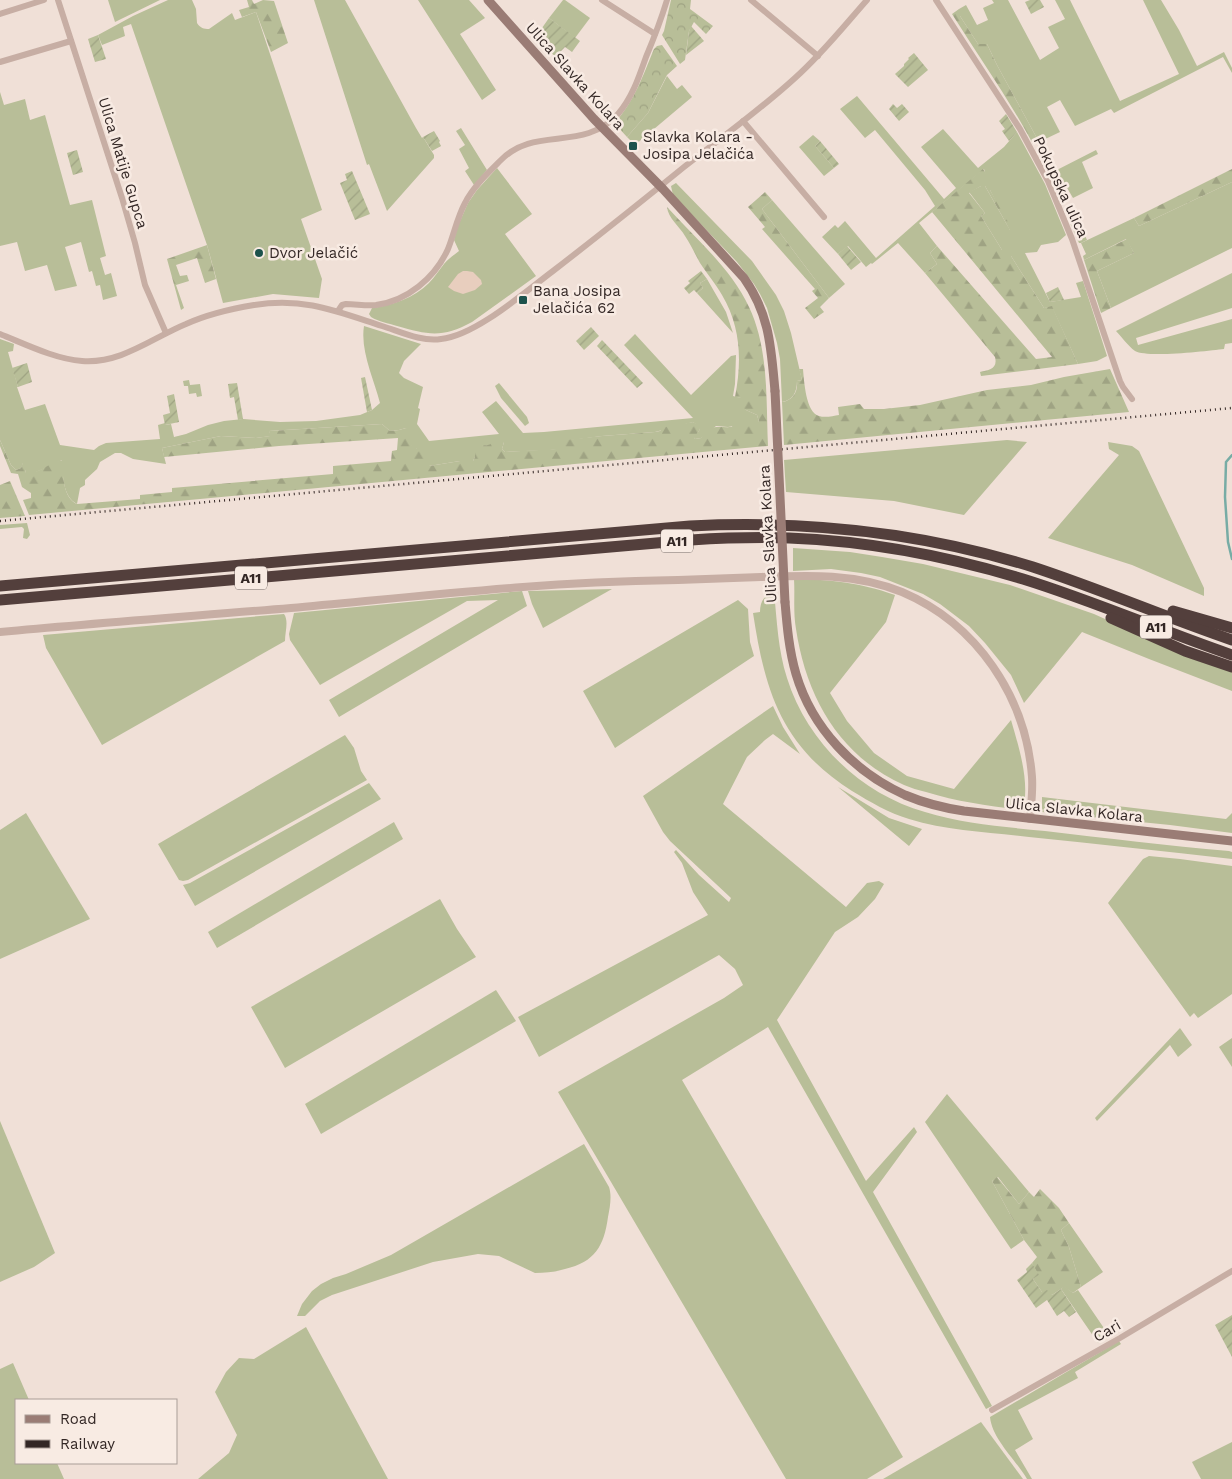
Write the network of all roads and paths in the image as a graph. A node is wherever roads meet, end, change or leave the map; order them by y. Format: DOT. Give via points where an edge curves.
graph roads {
  1 [pos="44,0"];
  2 [pos="58,0"];
  3 [pos="488,0"];
  4 [pos="602,0"];
  5 [pos="667,0"];
  6 [pos="751,0"];
  7 [pos="868,0"];
  8 [pos="936,0"];
  9 [pos="0,14"];
  10 [pos="655,34"];
  11 [pos="71,41"];
  12 [pos="818,56"];
  13 [pos="0,62"];
  14 [pos="743,121"];
  15 [pos="602,128"];
  16 [pos="661,187"];
  17 [pos="824,216"];
  18 [pos="338,311"];
  19 [pos="166,333"];
  20 [pos="0,334"];
  21 [pos="1132,399"];
  22 [pos="0,586"];
  23 [pos="1080,599"];
  24 [pos="0,600"];
  25 [pos="1133,604"];
  26 [pos="1232,628"];
  27 [pos="0,632"];
  28 [pos="1232,640"];
  29 [pos="1232,655"];
  30 [pos="1232,667"];
  31 [pos="1030,819"];
  32 [pos="1232,841"];
  33 [pos="1232,1271"];
  34 [pos="992,1410"];
  1 -- 9 [label="street"];
  2 -- 11 [label="street, Ulica Matije Gupca"];
  3 -- 15 [label="main road, Ulica Slavka Kolara"];
  4 -- 10 [label="street"];
  5 -- 10 [label="street"];
  6 -- 12 [label="street"];
  7 -- 12 [label="street"];
  8 -- 21 [label="street, Pokupska ulica" via="1020,129 1048,181 1072,239 1120,381"];
  10 -- 15 [label="street" via="626,102 616,117"];
  11 -- 13 [label="street"];
  11 -- 19 [label="street, Ulica Matije Gupca" via="122,198 145,285"];
  12 -- 14 [label="street"];
  14 -- 16 [label="street"];
  14 -- 17 [label="street"];
  15 -- 16 [label="main road, Ulica Slavka Kolara"];
  15 -- 18 [label="street" via="581,136 531,142 513,150 469,196 447,250 426,281 391,301 376,305 346,304"];
  16 -- 18 [label="street" via="482,323 452,337 430,340"];
  16 -- 31 [label="main road, Ulica Slavka Kolara, bridge" via="752,289 768,330 775,391 785,602 791,654 802,691 817,720 852,761 874,778 906,795 964,811"];
  18 -- 19 [label="street" via="310,304 274,302 218,312"];
  19 -- 20 [label="street" via="115,357 83,361 59,356"];
  22 -- 25 [label="highway, A11" via="690,526 789,524 852,529 964,549 1033,567"];
  23 -- 24 [label="highway, A11" via="1007,574 920,552 790,538 732,538 606,546"];
  23 -- 29 [label="highway, A11"];
  23 -- 30 [label="highway" via="1107,616"];
  25 -- 26 [label="highway" via="1146,602"];
  25 -- 28 [label="highway, A11"];
  27 -- 31 [label="street" via="534,586 794,575 858,579 904,593 934,609 960,629 988,659 1014,702 1027,742 1032,780"];
  31 -- 32 [label="main road, Ulica Slavka Kolara"];
  33 -- 34 [label="street, Cari"];
}
